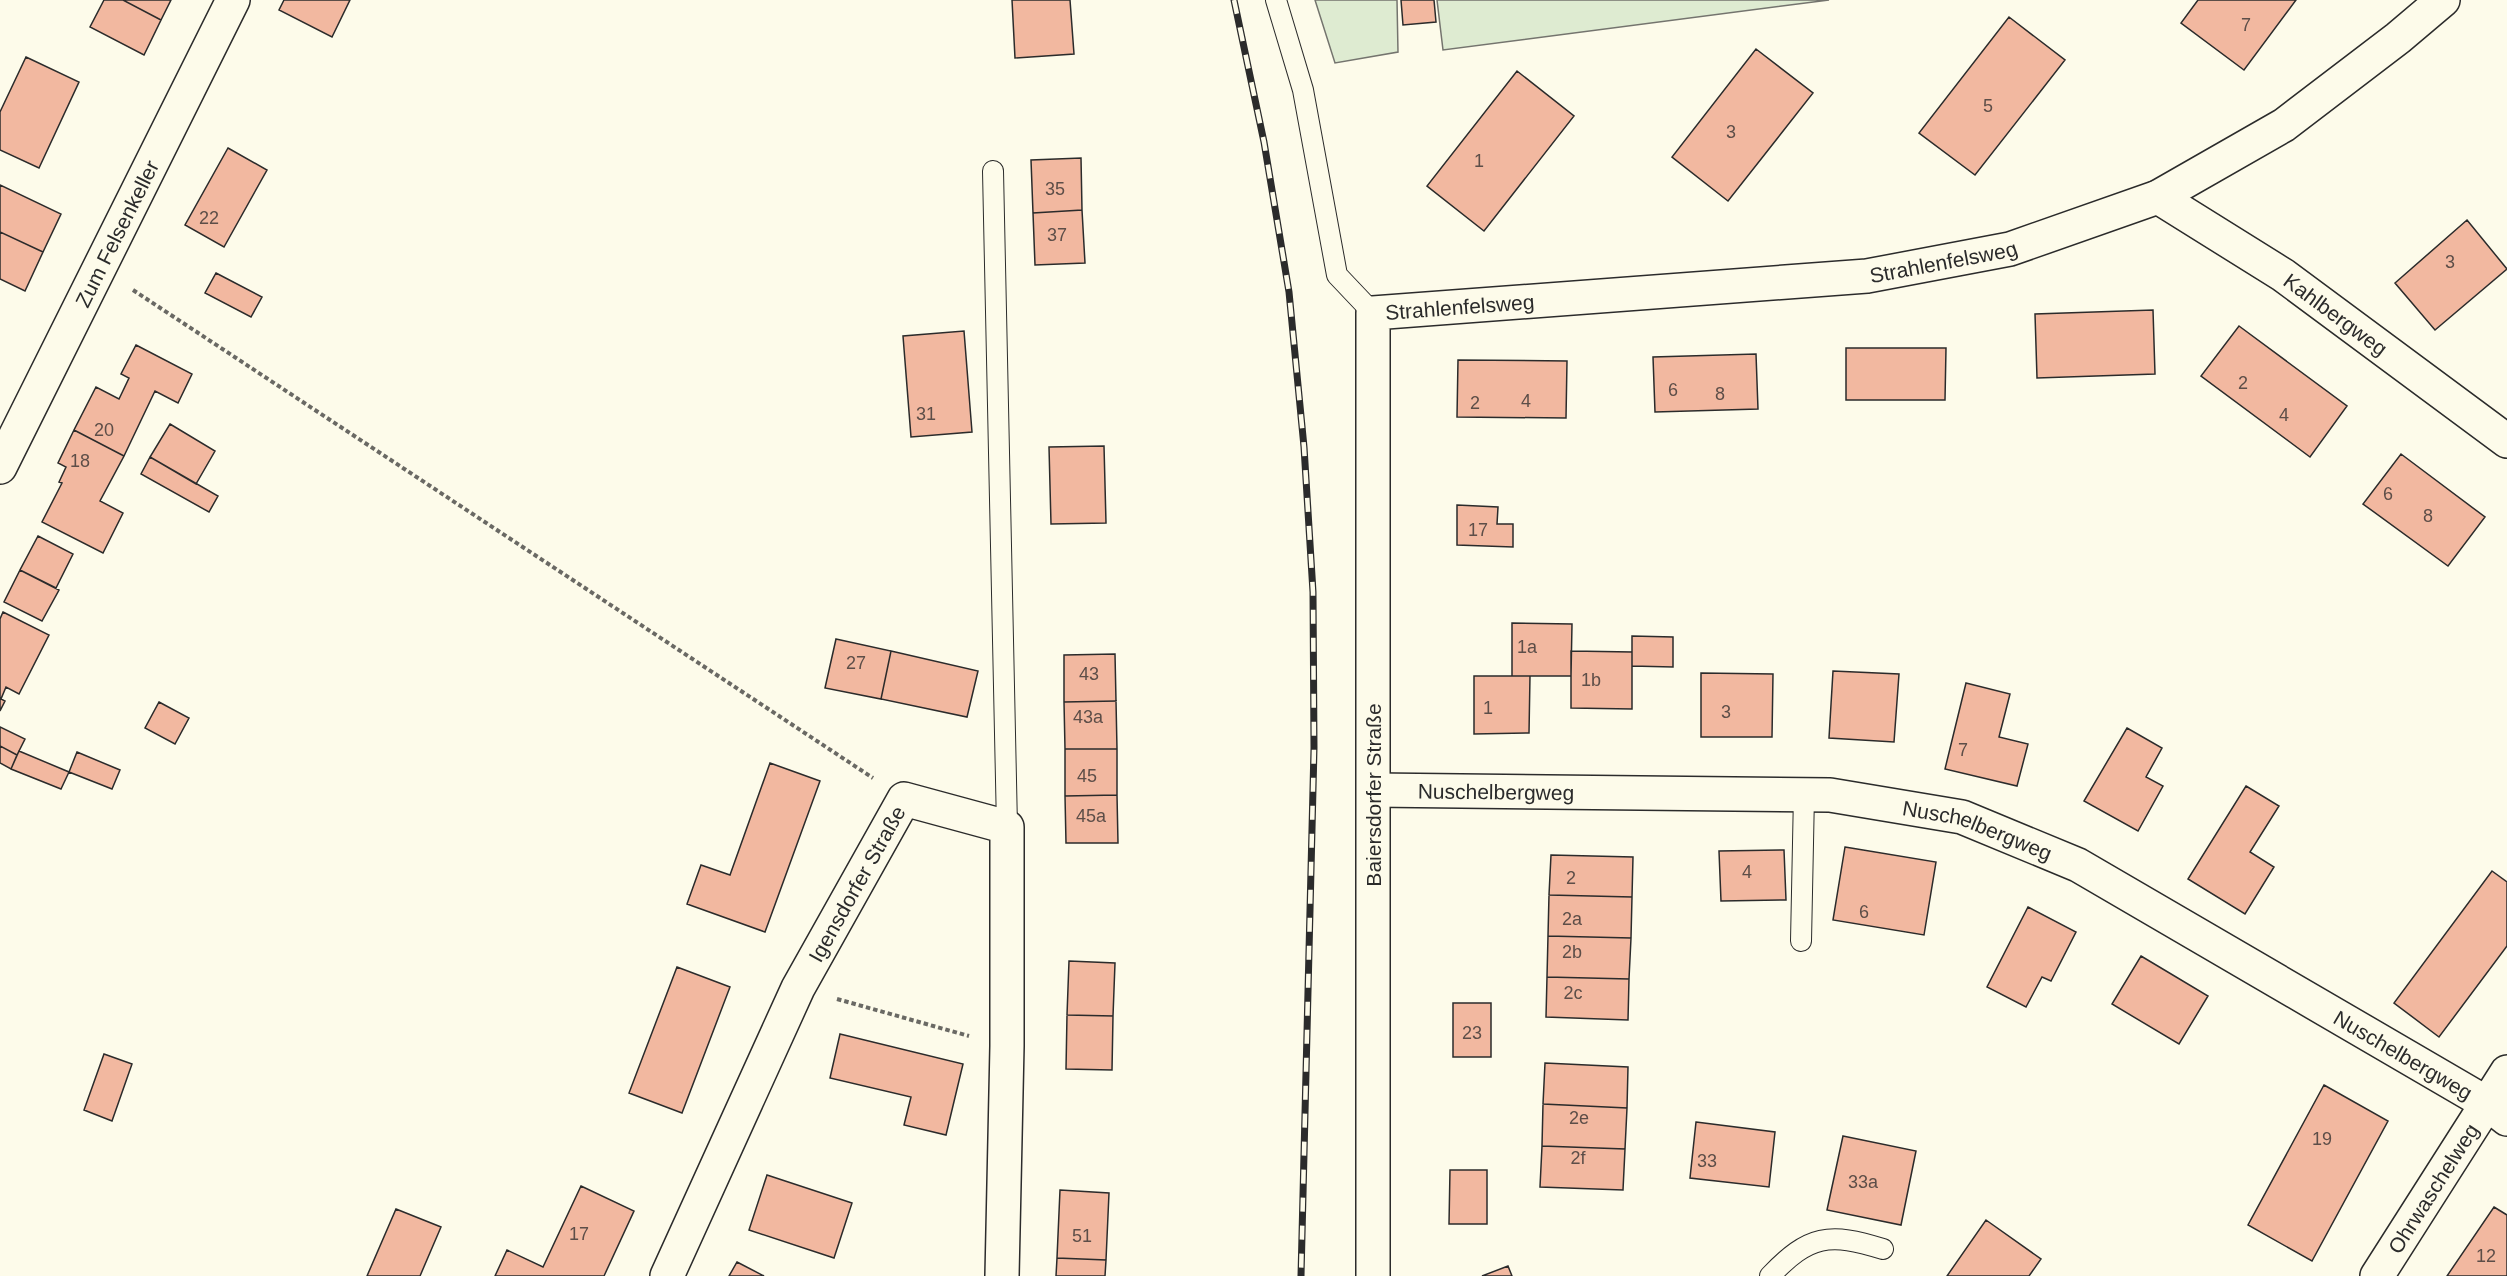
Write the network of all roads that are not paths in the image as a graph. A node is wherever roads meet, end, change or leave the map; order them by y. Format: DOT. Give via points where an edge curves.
graph roads {
  1 [pos="232,0"];
  2 [pos="1276,0"];
  3 [pos="2443,0"];
  4 [pos="993,171"];
  5 [pos="2158,197"];
  6 [pos="1373,313"];
  7 [pos="2507,441"];
  8 [pos="0,467"];
  9 [pos="1374,790"];
  10 [pos="1804,794"];
  11 [pos="1007,827"];
  12 [pos="1801,941"];
  13 [pos="2507,1072"];
  14 [pos="2498,1111"];
  15 [pos="1883,1250"];
  16 [pos="667,1276"];
  17 [pos="1002,1276"];
  18 [pos="1373,1276"];
  19 [pos="1770,1276"];
  20 [pos="2378,1276"];
  1 -- 8 [label="street, Zum Felsenkeller"];
  2 -- 6 [label="lane" via="1302,90 1337,275"];
  3 -- 5 [label="street, Strahlenfelsweg" via="2284,125"];
  4 -- 11 [label="lane"];
  5 -- 6 [label="street, Strahlenfelsweg" via="2010,249 1867,276"];
  5 -- 7 [label="street, Kahlbergweg" via="2283,275"];
  6 -- 9 [label="street, Baiersdorfer Straße"];
  9 -- 10 [label="street, Nuschelbergweg"];
  9 -- 18 [label="street, Baiersdorfer Straße"];
  10 -- 12 [label="lane"];
  10 -- 14 [label="street, Nuschelbergweg" via="1962,817 2078,865"];
  11 -- 16 [label="street, Igensdorfer Straße" via="904,799 798,988"];
  11 -- 17 [label="street"];
  13 -- 14 [label="street, Ohrwaschelweg"];
  14 -- 20 [label="street, Ohrwaschelweg"];
  15 -- 19 [label="lane" via="1850,1239 1812,1242 1786,1258"];
}
